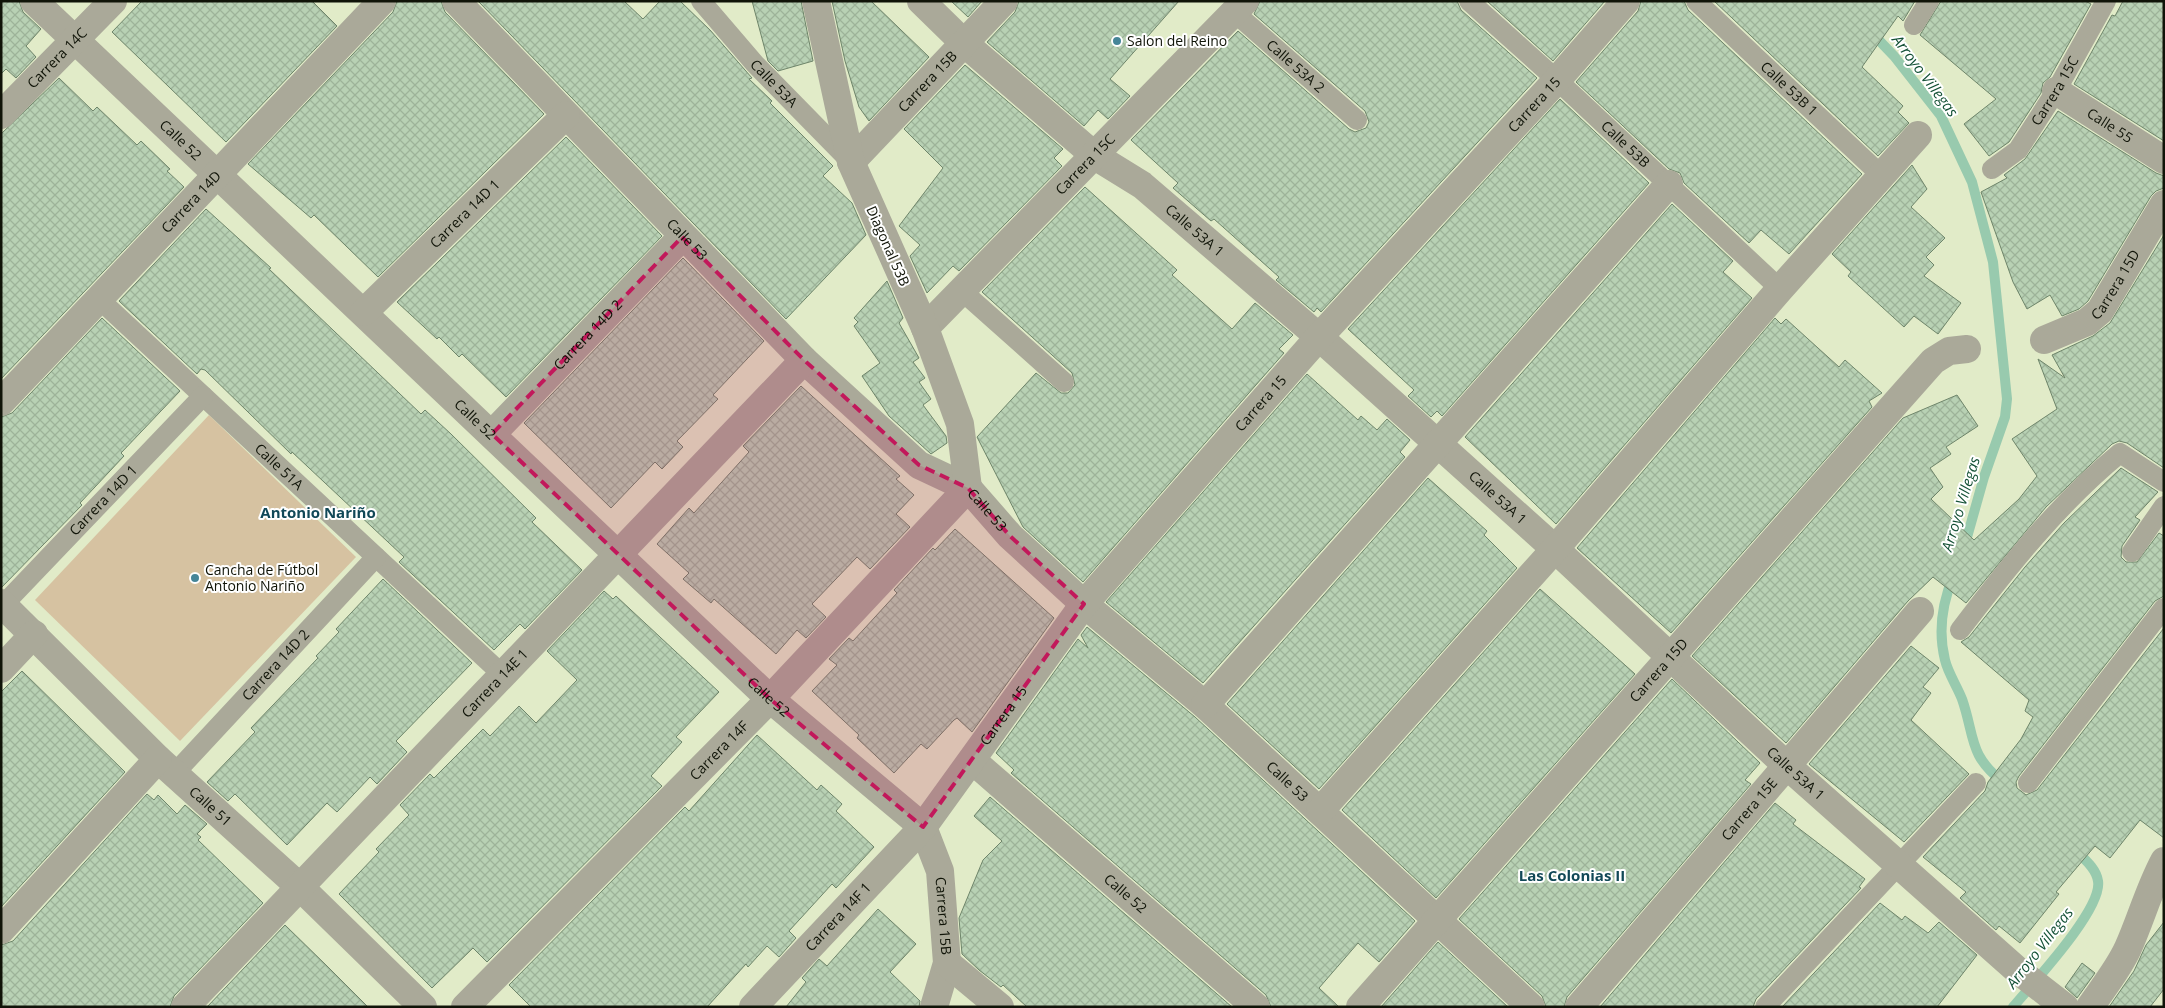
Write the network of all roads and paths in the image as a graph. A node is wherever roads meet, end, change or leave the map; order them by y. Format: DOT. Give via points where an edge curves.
graph roads {
  1 [pos="34,1"];
  2 [pos="112,1"];
  3 [pos="382,1"];
  4 [pos="456,1"];
  5 [pos="701,1"];
  6 [pos="816,1"];
  7 [pos="921,1"];
  8 [pos="1004,1"];
  9 [pos="1468,1"];
  10 [pos="1626,1"];
  11 [pos="1696,1"];
  12 [pos="1929,1"];
  13 [pos="2106,1"];
  14 [pos="1240,7"];
  15 [pos="1914,25"];
  16 [pos="75,38"];
  17 [pos="964,43"];
  18 [pos="1557,80"];
  19 [pos="2056,91"];
  20 [pos="1,115"];
  21 [pos="566,115"];
  22 [pos="1357,120"];
  23 [pos="1918,135"];
  24 [pos="1094,156"];
  25 [pos="2164,160"];
  26 [pos="851,162"];
  27 [pos="1992,170"];
  28 [pos="218,173"];
  29 [pos="1882,176"];
  30 [pos="1669,184"];
  31 [pos="2164,204"];
  32 [pos="682,237"];
  33 [pos="1780,289"];
  34 [pos="962,291"];
  35 [pos="99,299"];
  36 [pos="364,312"];
  37 [pos="924,328"];
  38 [pos="1319,336"];
  39 [pos="2044,340"];
  40 [pos="1967,349"];
  41 [pos="804,360"];
  42 [pos="1064,382"];
  43 [pos="203,396"];
  44 [pos="1,402"];
  45 [pos="492,434"];
  46 [pos="1438,443"];
  47 [pos="2164,482"];
  48 [pos="968,488"];
  49 [pos="2164,506"];
  50 [pos="1555,549"];
  51 [pos="2132,552"];
  52 [pos="376,557"];
  53 [pos="618,557"];
  54 [pos="2,604"];
  55 [pos="1084,604"];
  56 [pos="2164,608"];
  57 [pos="1920,611"];
  58 [pos="1960,630"];
  59 [pos="34,634"];
  60 [pos="1671,658"];
  61 [pos="1,669"];
  62 [pos="504,676"];
  63 [pos="770,699"];
  64 [pos="1205,705"];
  65 [pos="973,761"];
  66 [pos="1786,764"];
  67 [pos="166,766"];
  68 [pos="1976,783"];
  69 [pos="2028,783"];
  70 [pos="1320,811"];
  71 [pos="923,828"];
  72 [pos="2164,861"];
  73 [pos="1898,864"];
  74 [pos="301,888"];
  75 [pos="1438,920"];
  76 [pos="1,930"];
  77 [pos="947,963"];
  78 [pos="2056,999"];
  79 [pos="186,1007"];
  80 [pos="423,1007"];
  81 [pos="465,1007"];
  82 [pos="753,1007"];
  83 [pos="934,1007"];
  84 [pos="1000,1007"];
  85 [pos="1256,1007"];
  86 [pos="1360,1007"];
  87 [pos="1531,1007"];
  88 [pos="1579,1007"];
  89 [pos="1765,1007"];
  90 [pos="2090,1007"];
  1 -- 16 [label="street, Calle 52"];
  2 -- 16 [label="street, Carrera 14C"];
  3 -- 28 [label="street, Carrera 14D"];
  4 -- 21 [label="street, Calle 53"];
  5 -- 26 [label="lane, Calle 53A" via="755,64"];
  6 -- 26 [label="street, Diagonal 53B"];
  7 -- 17 [label="street, Calle 53A 1"];
  8 -- 17 [label="street, Carrera 15B"];
  9 -- 18 [label="lane, Calle 53B"];
  10 -- 18 [label="street, Carrera 15"];
  11 -- 29 [label="lane, Calle 53B 1"];
  12 -- 15 [label="lane"];
  13 -- 19 [label="lane, Carrera 15C"];
  14 -- 22 [label="lane, Calle 53A 2"];
  14 -- 24 [label="street, Carrera 15C"];
  16 -- 20 [label="street, Carrera 14C"];
  16 -- 28 [label="street, Calle 52"];
  17 -- 24 [label="street, Calle 53A 1"];
  17 -- 26 [label="street, Carrera 15B"];
  18 -- 30 [label="lane, Calle 53B"];
  18 -- 38 [label="street, Carrera 15"];
  19 -- 25 [label="street, Calle 55"];
  19 -- 27 [label="lane, Carrera 15C" via="2018,150"];
  21 -- 32 [label="street, Calle 53"];
  21 -- 36 [label="street, Carrera 14D 1"];
  23 -- 29 [label="street"];
  24 -- 34 [label="street, Carrera 15C"];
  24 -- 38 [label="street, Calle 53A 1" via="1142,185"];
  26 -- 37 [label="street, Diagonal 53B"];
  28 -- 35 [label="street, Carrera 14D"];
  28 -- 36 [label="street, Calle 52"];
  29 -- 33 [label="street"];
  30 -- 33 [label="lane, Calle 53B"];
  30 -- 46 [label="street"];
  31 -- 39 [label="street, Carrera 15D" via="2100,311 2087,322"];
  32 -- 41 [label="street, Calle 53"];
  32 -- 45 [label="street, Carrera 14D 2"];
  33 -- 50 [label="street"];
  34 -- 37 [label="street, Carrera 15C"];
  34 -- 42 [label="lane"];
  35 -- 43 [label="lane, Calle 51A"];
  35 -- 44 [label="street, Carrera 14D"];
  36 -- 45 [label="street, Calle 52"];
  37 -- 48 [label="street, Diagonal 53B" via="960,424"];
  38 -- 46 [label="street, Calle 53A 1"];
  38 -- 55 [label="street, Carrera 15"];
  40 -- 60 [label="street, Carrera 15D" via="1950,351 1933,361"];
  41 -- 48 [label="street, Calle 53" via="920,465"];
  41 -- 53 [label="street, Carrera 14E 1"];
  43 -- 52 [label="lane, Calle 51A"];
  43 -- 54 [label="lane, Carrera 14D 1"];
  45 -- 53 [label="street, Calle 52"];
  46 -- 50 [label="street, Calle 53A 1"];
  46 -- 64 [label="street"];
  47 -- 58 [label="lane" via="2120,453 2072,495 2028,543"];
  48 -- 55 [label="street, Calle 53" via="1010,536"];
  48 -- 63 [label="street, Carrera 14F"];
  49 -- 51 [label="lane"];
  50 -- 60 [label="street, Calle 53A 1"];
  50 -- 70 [label="street"];
  52 -- 62 [label="lane, Calle 51A"];
  52 -- 67 [label="lane, Carrera 14D 2"];
  53 -- 62 [label="street, Carrera 14E 1"];
  53 -- 63 [label="street, Calle 52"];
  54 -- 59 [label="street, Calle 51"];
  55 -- 64 [label="street, Calle 53"];
  55 -- 65 [label="street, Carrera 15"];
  56 -- 69 [label="lane"];
  57 -- 66 [label="street, Carrera 15E"];
  59 -- 61 [label="street"];
  59 -- 67 [label="street, Calle 51"];
  60 -- 66 [label="street, Calle 53A 1"];
  60 -- 75 [label="street, Carrera 15D"];
  62 -- 74 [label="street, Carrera 14E 1"];
  63 -- 71 [label="street, Calle 52"];
  63 -- 81 [label="street, Carrera 14F"];
  64 -- 70 [label="street, Calle 53"];
  65 -- 71 [label="street, Carrera 15"];
  65 -- 85 [label="street, Calle 52"];
  66 -- 73 [label="street, Calle 53A 1"];
  66 -- 88 [label="street, Carrera 15E"];
  67 -- 74 [label="street, Calle 51"];
  67 -- 76 [label="street, Carrera 14D 2"];
  68 -- 73 [label="lane"];
  70 -- 75 [label="street, Calle 53"];
  71 -- 77 [label="street, Carrera 15B" via="940,871"];
  71 -- 82 [label="street, Carrera 14F 1"];
  72 -- 90 [label="street" via="2127,950"];
  73 -- 78 [label="street, Calle 53A 1" via="2016,969"];
  73 -- 89 [label="lane"];
  74 -- 79 [label="street, Carrera 14E 1"];
  74 -- 80 [label="street, Calle 51"];
  75 -- 86 [label="street, Carrera 15D"];
  75 -- 87 [label="street, Calle 53"];
  77 -- 83 [label="street, Carrera 15B"];
  77 -- 84 [label="street"];
}
